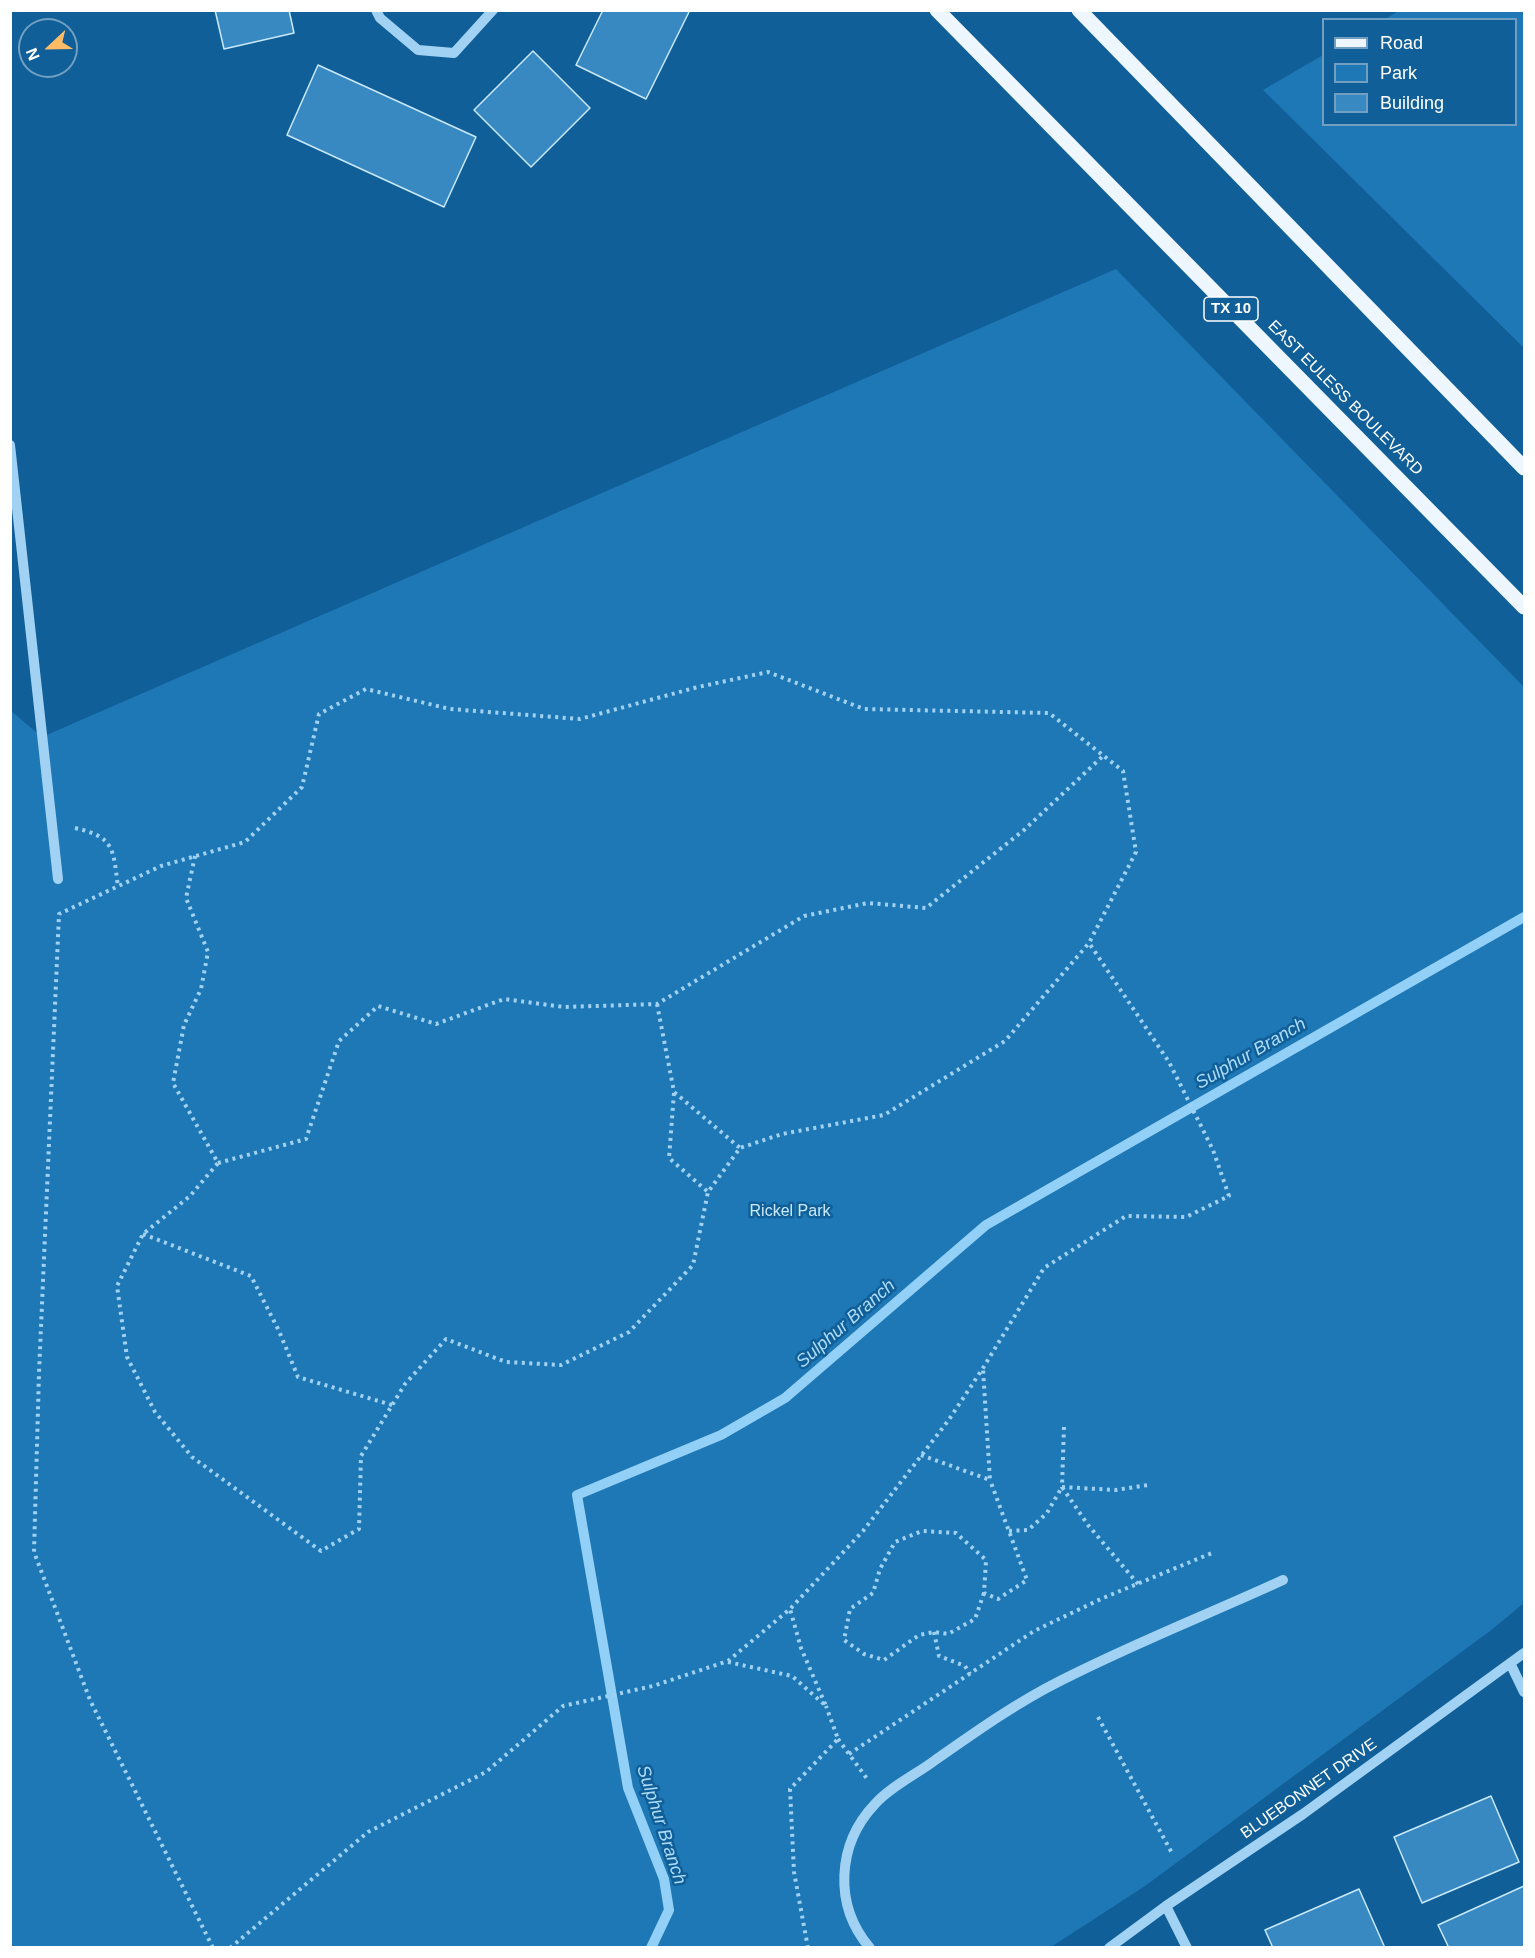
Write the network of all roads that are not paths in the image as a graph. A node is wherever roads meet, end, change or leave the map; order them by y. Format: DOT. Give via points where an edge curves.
graph roads {
  1 [pos="376,10"];
  2 [pos="493,10"];
  3 [pos="937,10"];
  4 [pos="1079,10"];
  5 [pos="10,445"];
  6 [pos="1524,468"];
  7 [pos="15,540"];
  8 [pos="1524,606"];
  9 [pos="58,879"];
  10 [pos="1283,1580"];
  11 [pos="1524,1653"];
  12 [pos="1511,1665"];
  13 [pos="1524,1692"];
  14 [pos="1166,1906"];
  15 [pos="870,1947"];
  16 [pos="1109,1947"];
  17 [pos="1186,1947"];
  1 -- 2 [label="street" via="380,18 418,50 454,53"];
  3 -- 8 [label="main road, EAST EULESS BOULEVARD / TX 10"];
  4 -- 6 [label="main road"];
  5 -- 7 [label="street"];
  7 -- 9 [label="street"];
  10 -- 15 [label="street" via="1059,1681 972,1734 882,1799 857,1829 847,1855 843,1884 848,1912"];
  11 -- 12 [label="street, BLUEBONNET DRIVE"];
  12 -- 13 [label="street"];
  12 -- 14 [label="street, BLUEBONNET DRIVE" via="1303,1814"];
  14 -- 16 [label="street, BLUEBONNET DRIVE"];
  14 -- 17 [label="street"];
}
